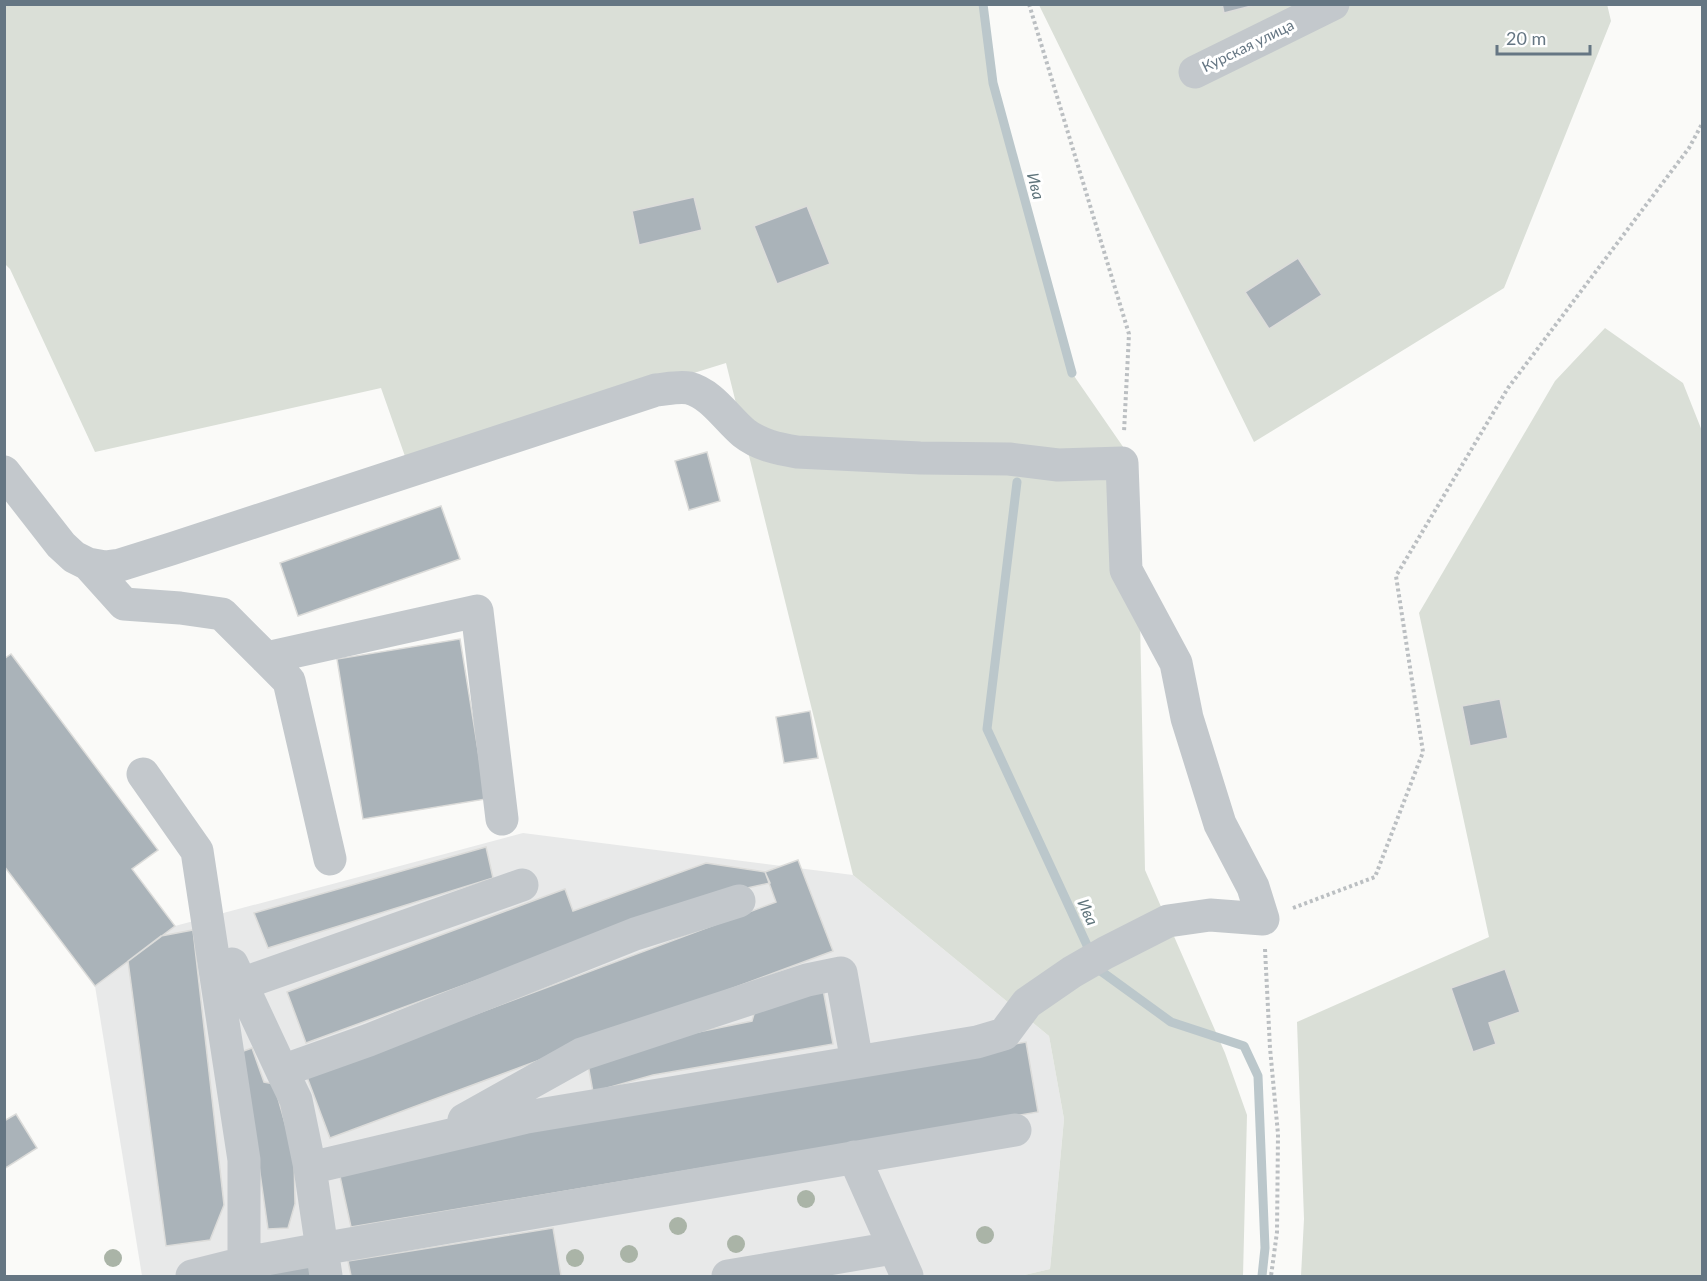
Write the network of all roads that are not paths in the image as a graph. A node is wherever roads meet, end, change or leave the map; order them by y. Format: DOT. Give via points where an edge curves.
graph roads {
  1 [pos="1333,4"];
  2 [pos="1195,72"];
  3 [pos="4,472"];
  4 [pos="88,564"];
  5 [pos="266,658"];
  6 [pos="143,774"];
  7 [pos="502,819"];
  8 [pos="330,859"];
  9 [pos="522,885"];
  10 [pos="739,901"];
  11 [pos="206,909"];
  12 [pos="241,984"];
  13 [pos="857,1062"];
  14 [pos="282,1071"];
  15 [pos="1015,1130"];
  16 [pos="432,1139"];
  17 [pos="854,1157"];
  18 [pos="310,1168"];
  19 [pos="324,1262"];
  20 [pos="900,1262"];
  21 [pos="244,1263"];
  22 [pos="192,1276"];
  23 [pos="728,1276"];
  1 -- 2 [label="street, Курская улица"];
  3 -- 4 [label="street" via="61,545"];
  4 -- 5 [label="street" via="124,604 222,614"];
  4 -- 13 [label="street" via="120,565 675,387 703,394 745,434 778,449 818,454 1009,459 1058,465 1122,463 1126,570 1176,663 1187,718 1220,824 1253,887 1263,919 1210,915 1168,921 1072,972 1027,1003 1004,1034"];
  5 -- 7 [label="street" via="477,611"];
  5 -- 8 [label="street" via="289,681"];
  6 -- 11 [label="street" via="197,851"];
  9 -- 12 [label="street"];
  10 -- 14 [label="street" via="635,934"];
  11 -- 12 [label="street"];
  11 -- 21 [label="street" via="244,1160"];
  12 -- 14 [label="street"];
  13 -- 16 [label="street" via="527,1117"];
  13 -- 16 [label="street" via="841,973 807,980 582,1054"];
  14 -- 18 [label="street" via="296,1100"];
  15 -- 17 [label="street"];
  16 -- 18 [label="street"];
  17 -- 19 [label="street"];
  17 -- 20 [label="street"];
  18 -- 19 [label="street"];
  19 -- 21 [label="street"];
  20 -- 23 [label="street"];
  21 -- 22 [label="street"];
}
